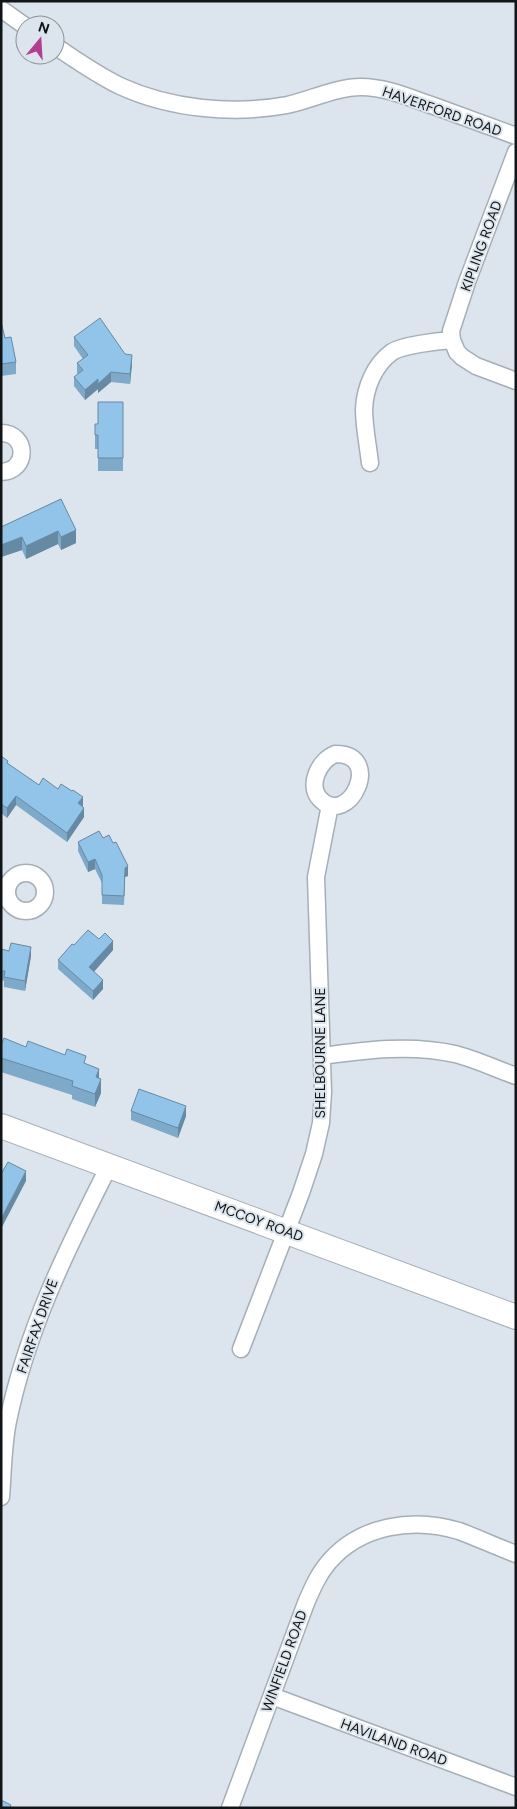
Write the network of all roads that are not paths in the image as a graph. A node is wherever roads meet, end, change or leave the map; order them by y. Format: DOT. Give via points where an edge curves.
graph roads {
  1 [pos="1,9"];
  2 [pos="15,19"];
  3 [pos="65,53"];
  4 [pos="516,136"];
  5 [pos="516,152"];
  6 [pos="452,340"];
  7 [pos="516,381"];
  8 [pos="1,433"];
  9 [pos="370,463"];
  10 [pos="1,472"];
  11 [pos="330,805"];
  12 [pos="322,1056"];
  13 [pos="516,1076"];
  14 [pos="1,1126"];
  15 [pos="109,1166"];
  16 [pos="286,1231"];
  17 [pos="516,1316"];
  18 [pos="241,1349"];
  19 [pos="1,1497"];
  20 [pos="516,1554"];
  21 [pos="272,1696"];
  22 [pos="516,1787"];
  23 [pos="230,1808"];
  1 -- 2 [label="street"];
  3 -- 4 [label="street, HAVERFORD ROAD" via="121,86 185,105 255,109 288,105 360,87 403,95"];
  5 -- 6 [label="street, KIPLING ROAD" via="453,321"];
  6 -- 7 [label="street" via="457,352 476,366"];
  6 -- 9 [label="street" via="393,351 379,364 370,381 364,411"];
  8 -- 10 [label="street" via="16,439 22,450 16,467"];
  11 -- 12 [label="street, SHELBOURNE LANE" via="316,877"];
  12 -- 13 [label="street" via="389,1048 428,1050 455,1054"];
  12 -- 16 [label="street, SHELBOURNE LANE" via="323,1092 318,1139"];
  14 -- 15 [label="main road, MCCOY ROAD"];
  15 -- 16 [label="main road, MCCOY ROAD"];
  15 -- 19 [label="street, FAIRFAX DRIVE" via="49,1288 27,1348 8,1422"];
  16 -- 17 [label="main road, MCCOY ROAD"];
  16 -- 18 [label="street, SHELBOURNE LANE"];
  20 -- 21 [label="street, WINFIELD ROAD" via="458,1531 412,1524 390,1526 347,1546 316,1581"];
  21 -- 22 [label="street, HAVILAND ROAD"];
  21 -- 23 [label="street, WINFIELD ROAD"];
}
